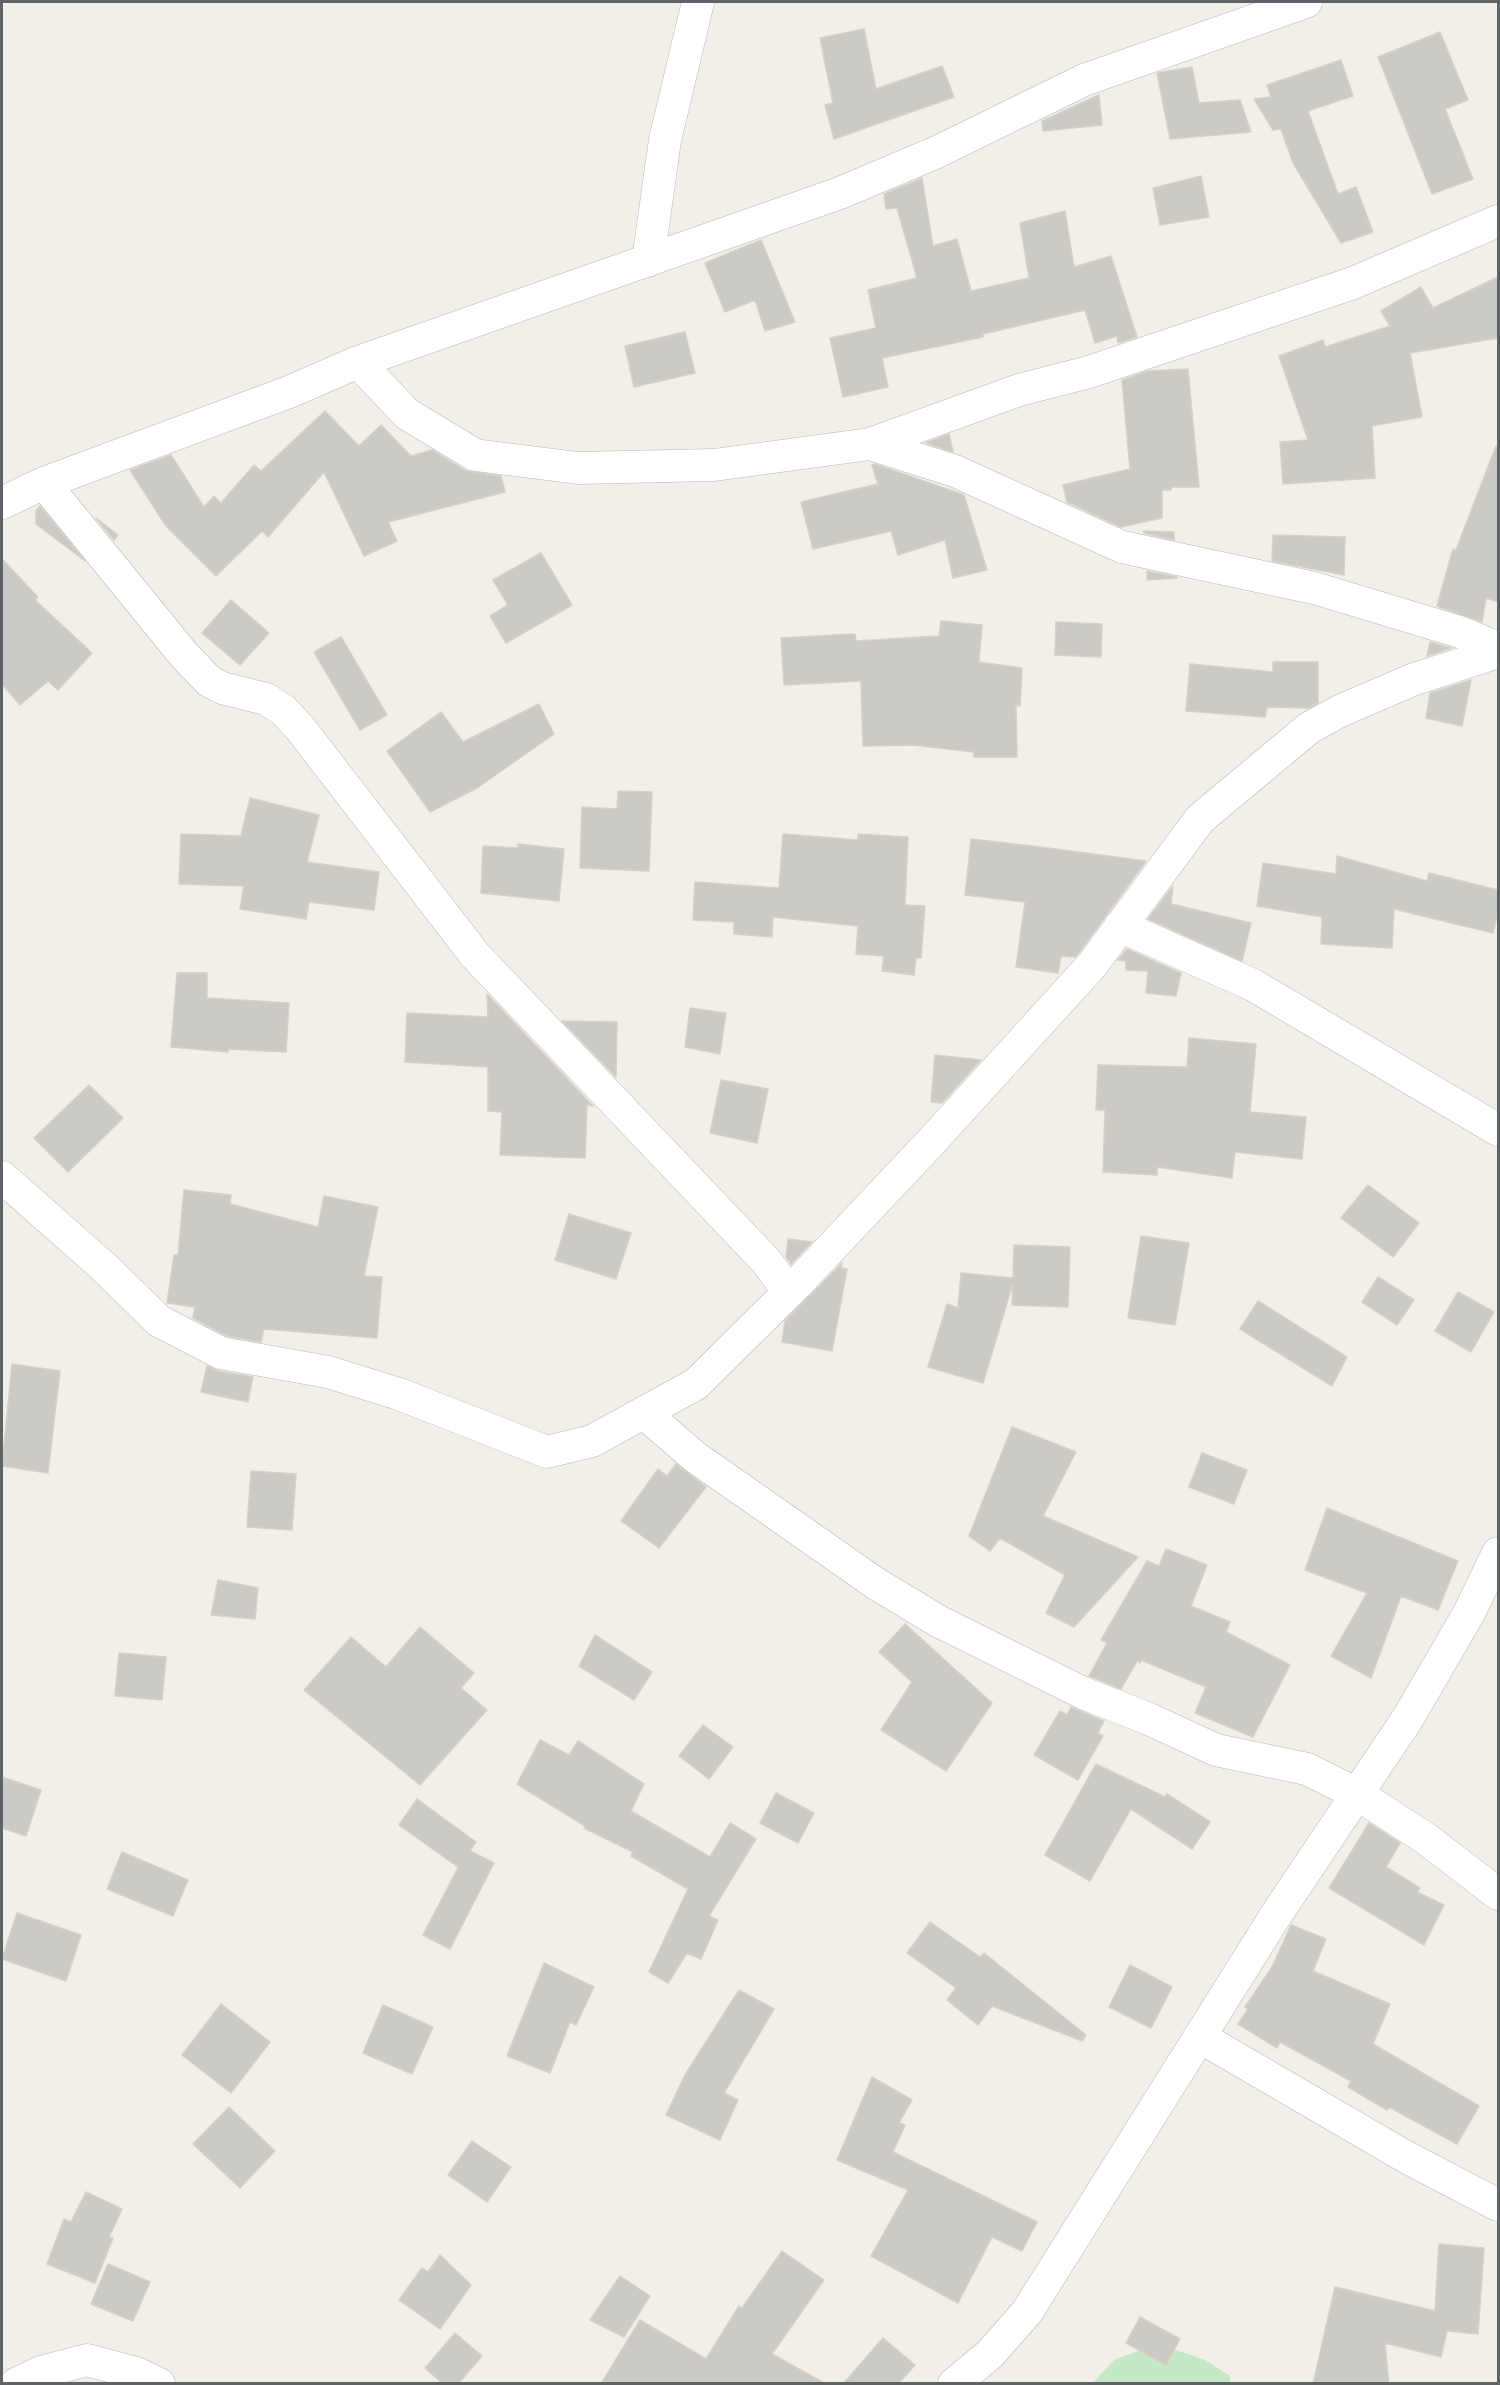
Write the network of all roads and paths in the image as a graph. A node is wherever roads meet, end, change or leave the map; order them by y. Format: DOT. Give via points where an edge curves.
graph roads {
  1 [pos="698,2"];
  2 [pos="1306,2"];
  3 [pos="1498,221"];
  4 [pos="648,261"];
  5 [pos="358,362"];
  6 [pos="870,444"];
  7 [pos="44,483"];
  8 [pos="2,503"];
  9 [pos="1498,650"];
  10 [pos="1120,926"];
  11 [pos="1498,1130"];
  12 [pos="2,1177"];
  13 [pos="789,1292"];
  14 [pos="644,1413"];
  15 [pos="1498,1553"];
  16 [pos="1358,1794"];
  17 [pos="1498,1894"];
  18 [pos="1200,2037"];
  19 [pos="1498,2205"];
  20 [pos="16,2384"];
  21 [pos="159,2384"];
  22 [pos="954,2384"];
  1 -- 4 [label="street" via="665,140"];
  2 -- 4 [label="street" via="1084,80 937,152 840,193"];
  3 -- 6 [label="street" via="1353,283 1089,372 1019,390"];
  4 -- 5 [label="street"];
  5 -- 6 [label="street" via="407,414 475,455 578,468 714,465"];
  5 -- 7 [label="street" via="289,392"];
  6 -- 9 [label="street" via="955,471 1122,548 1314,588 1460,632"];
  7 -- 8 [label="street"];
  7 -- 13 [label="street" via="183,655 209,681 266,699 283,710 475,955 717,1209"];
  9 -- 10 [label="street" via="1412,680 1309,728 1200,819"];
  10 -- 11 [label="street" via="1253,985"];
  10 -- 13 [label="street" via="1084,974"];
  12 -- 14 [label="street" via="159,1321 220,1353 328,1372 419,1401 547,1452 592,1441"];
  13 -- 14 [label="street" via="696,1384"];
  14 -- 16 [label="street" via="695,1457 875,1583 938,1621 1083,1694 1216,1750 1307,1769"];
  15 -- 16 [label="street" via="1469,1613"];
  16 -- 17 [label="street" via="1425,1838"];
  16 -- 18 [label="street"];
  18 -- 19 [label="street" via="1406,2157"];
  18 -- 22 [label="street" via="1027,2312 990,2354"];
  20 -- 21 [label="street" via="41,2372 87,2360 136,2373"];
}
